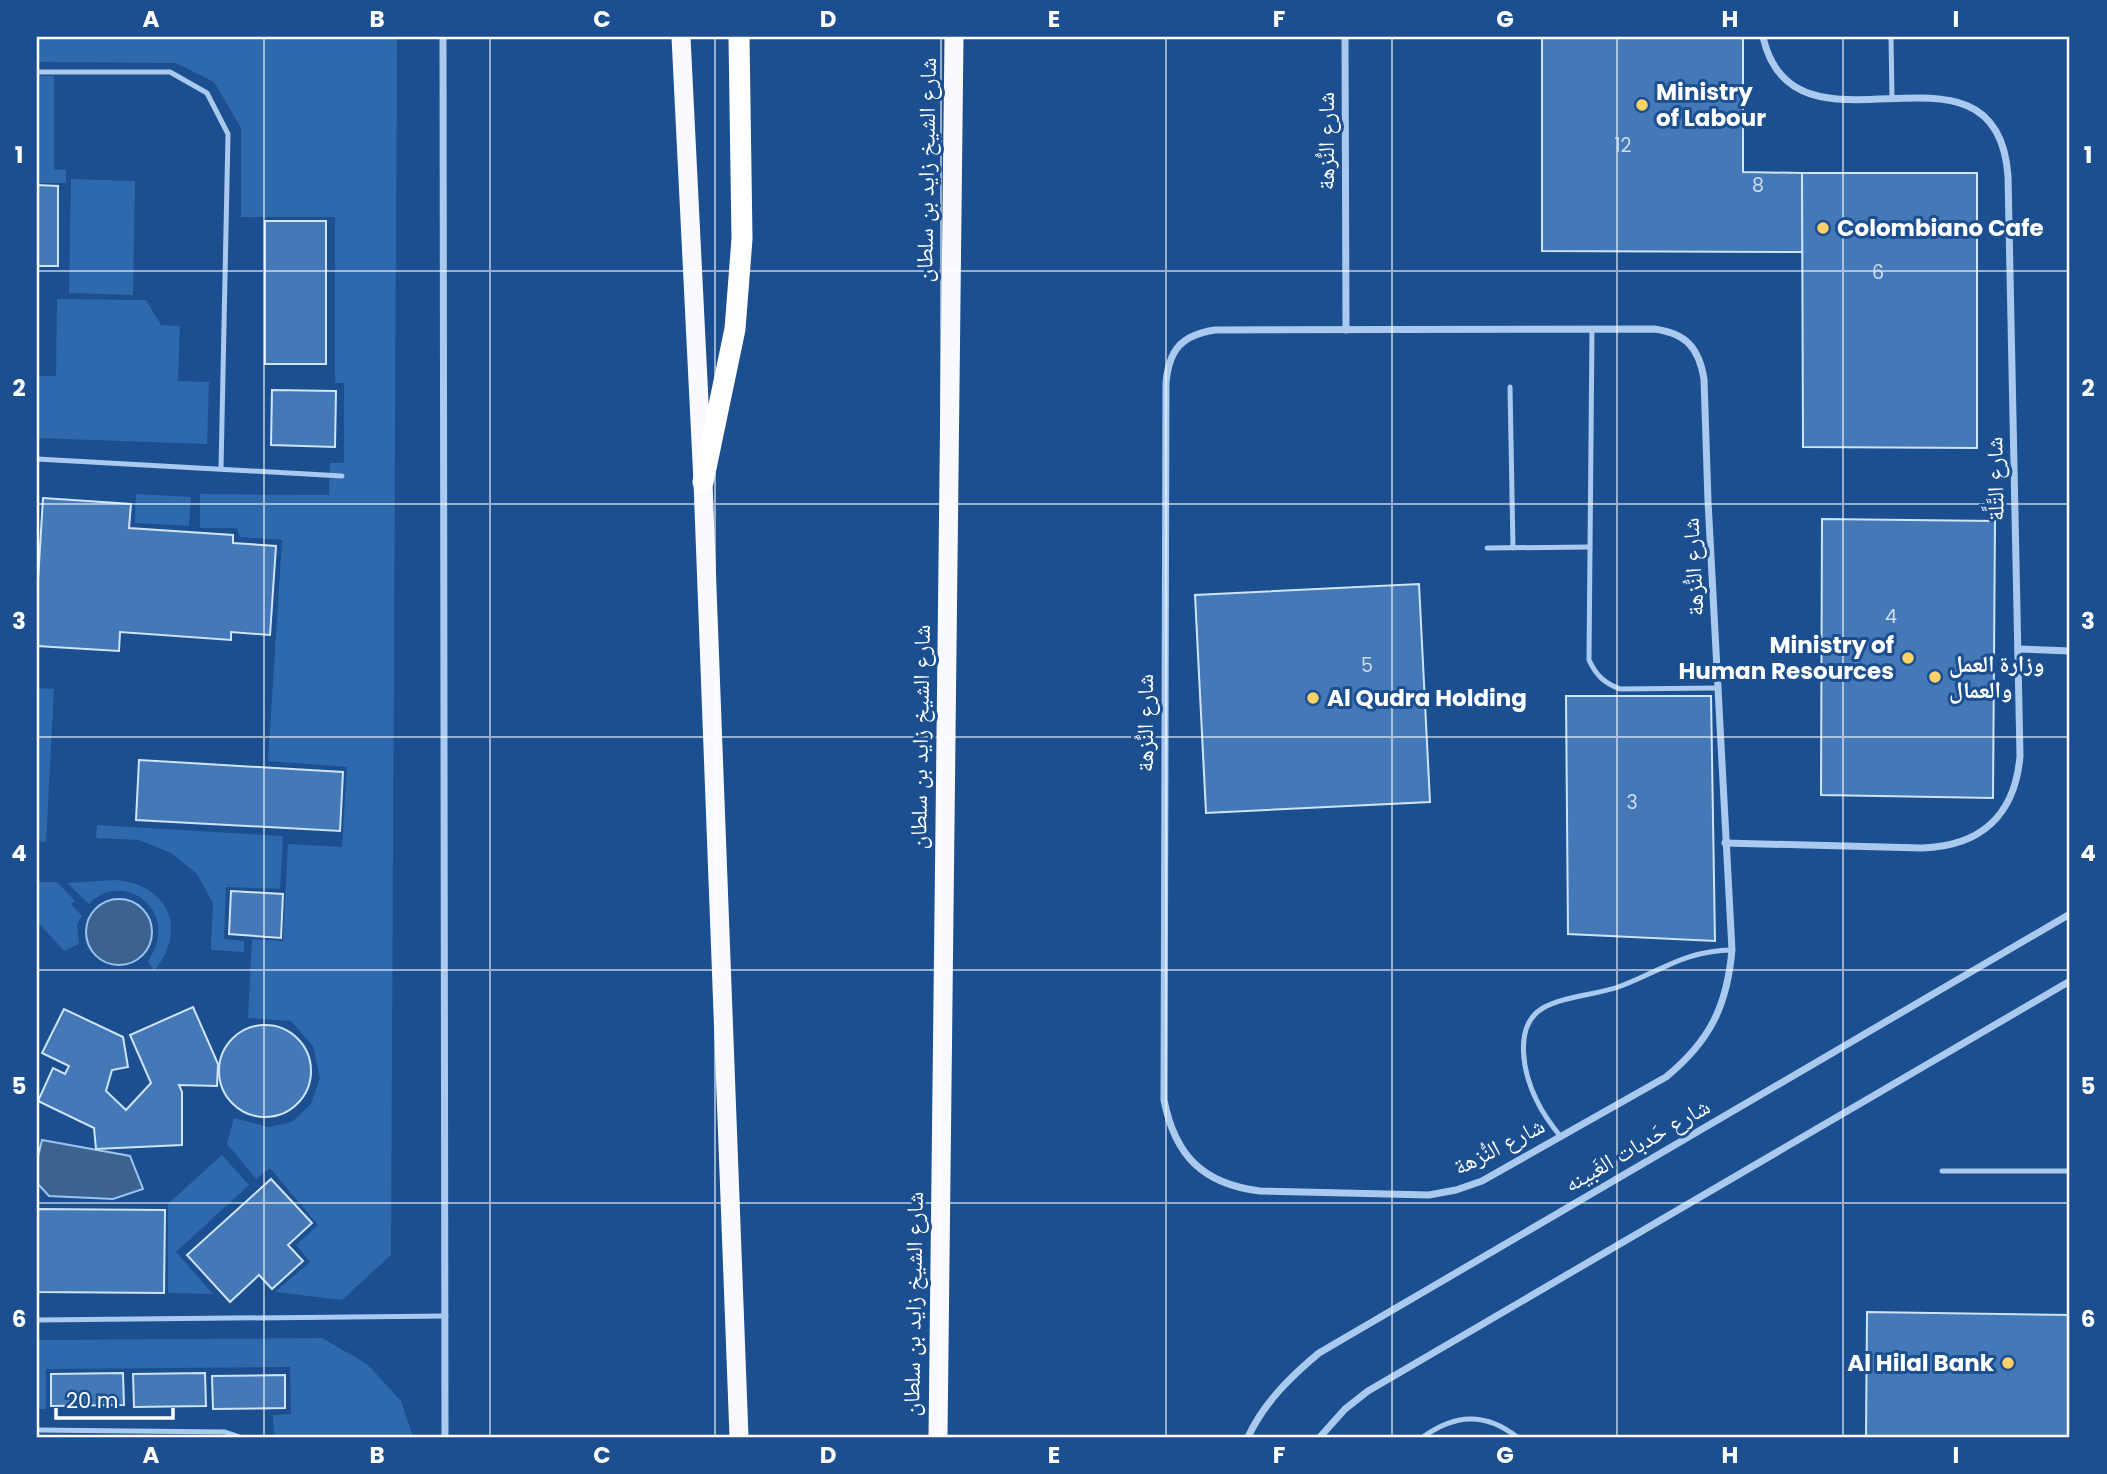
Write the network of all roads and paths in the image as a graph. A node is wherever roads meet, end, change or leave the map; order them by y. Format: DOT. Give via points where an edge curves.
graph roads {
  1 [pos="443,37"];
  2 [pos="681,37"];
  3 [pos="739,37"];
  4 [pos="954,37"];
  5 [pos="1345,37"];
  6 [pos="1763,37"];
  7 [pos="1891,37"];
  8 [pos="37,72"];
  9 [pos="1892,99"];
  10 [pos="1592,329"];
  11 [pos="1346,330"];
  12 [pos="1510,387"];
  13 [pos="37,459"];
  14 [pos="220,469"];
  15 [pos="342,476"];
  16 [pos="703,482"];
  17 [pos="1590,547"];
  18 [pos="1487,548"];
  19 [pos="1513,548"];
  20 [pos="2018,649"];
  21 [pos="2070,651"];
  22 [pos="1718,688"];
  23 [pos="1725,843"];
  24 [pos="2070,914"];
  25 [pos="1732,950"];
  26 [pos="2070,981"];
  27 [pos="1561,1137"];
  28 [pos="1942,1171"];
  29 [pos="2070,1171"];
  30 [pos="446,1316"];
  31 [pos="37,1320"];
  32 [pos="37,1430"];
  33 [pos="240,1437"];
  34 [pos="445,1437"];
  35 [pos="739,1437"];
  36 [pos="938,1437"];
  37 [pos="1248,1437"];
  38 [pos="1320,1437"];
  39 [pos="1423,1437"];
  40 [pos="1517,1437"];
  1 -- 30 [label="street"];
  2 -- 16 [label="highway"];
  3 -- 16 [label="highway" via="742,239 736,329"];
  4 -- 36 [label="highway, شارع الشيخ زايد بن سلطان"];
  5 -- 11 [label="street, شارع النُّزهة"];
  6 -- 9 [label="street, شارع التَّلَّة" via="1774,65 1803,91 1840,100"];
  7 -- 9 [label="lane"];
  8 -- 14 [label="lane" via="170,72 207,93 228,134"];
  9 -- 20 [label="street, شارع التَّلَّة" via="1934,97 1967,105 1993,127 2006,159"];
  10 -- 11 [label="street, شارع النُّزهة"];
  10 -- 17 [label="lane"];
  10 -- 22 [label="street, شارع النُّزهة" via="1669,331 1695,349 1702,363"];
  11 -- 27 [label="street, شارع النُّزهة" via="1199,332 1184,340 1167,367 1164,1100 1168,1121 1187,1156 1202,1171 1220,1182 1260,1191 1415,1195 1456,1190 1482,1181"];
  12 -- 19 [label="lane"];
  13 -- 14 [label="lane"];
  14 -- 15 [label="lane"];
  16 -- 35 [label="highway"];
  17 -- 19 [label="lane"];
  17 -- 22 [label="lane" via="1589,660 1600,678 1630,690"];
  18 -- 19 [label="lane"];
  20 -- 21 [label="street"];
  20 -- 23 [label="street, شارع التَّلَّة" via="2018,777 2011,798 1983,831 1944,848"];
  22 -- 23 [label="street, شارع النُّزهة"];
  23 -- 25 [label="street, شارع النُّزهة"];
  24 -- 37 [label="street, شارع حَدبات الغَبينه" via="1319,1353 1270,1400"];
  25 -- 27 [label="street, شارع النُّزهة" via="1730,979 1720,1008 1689,1058 1666,1077"];
  25 -- 27 [label="lane" via="1679,959 1620,986 1544,1007 1534,1015 1524,1038 1524,1060 1536,1101"];
  26 -- 38 [label="street" via="1368,1391"];
  28 -- 29 [label="lane"];
  30 -- 31 [label="lane"];
  30 -- 34 [label="street"];
  32 -- 33 [label="lane" via="225,1432"];
  39 -- 40 [label="lane" via="1460,1419 1483,1419"];
}
